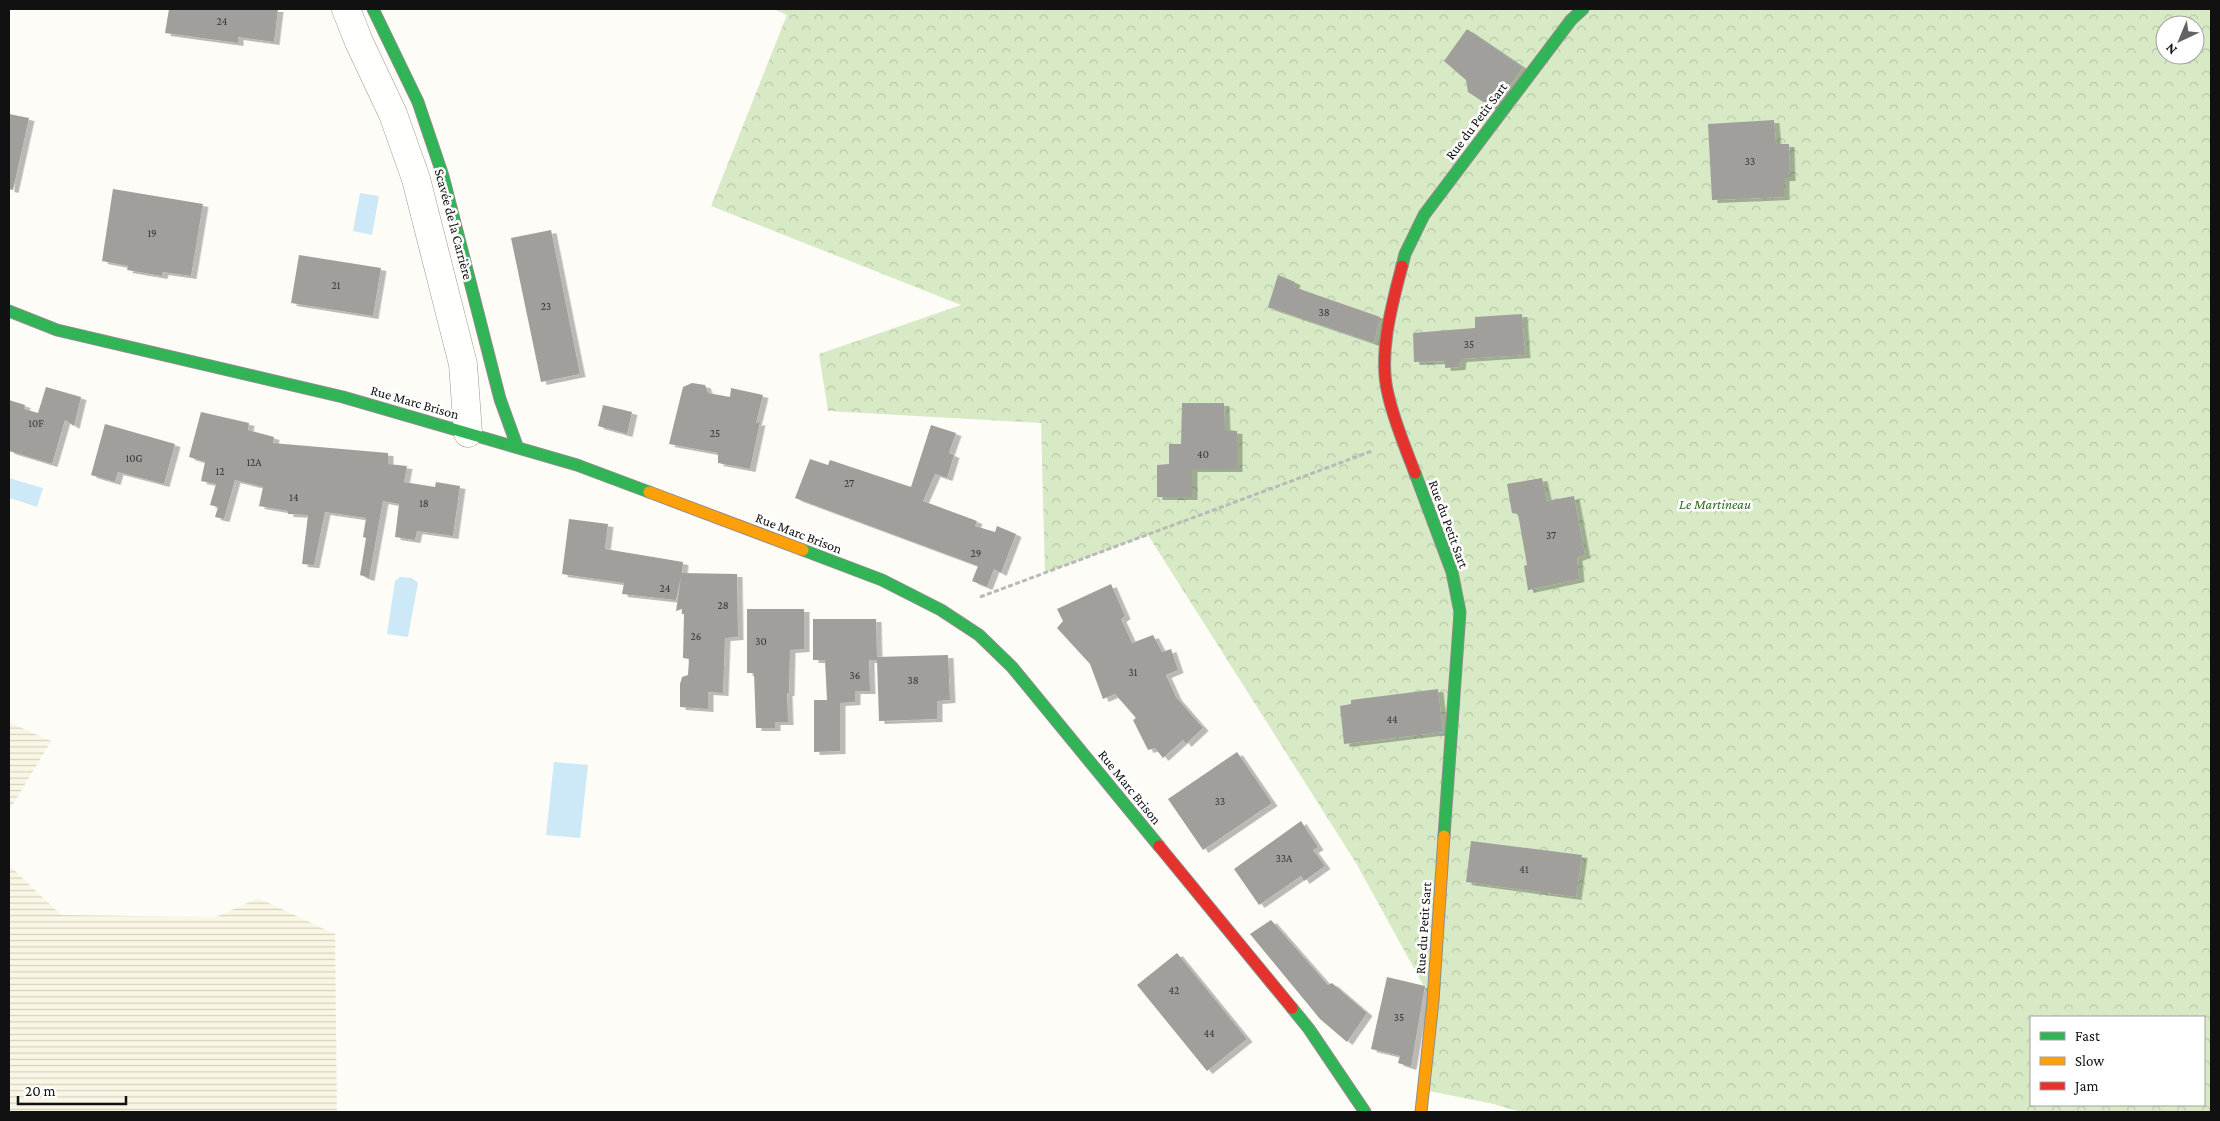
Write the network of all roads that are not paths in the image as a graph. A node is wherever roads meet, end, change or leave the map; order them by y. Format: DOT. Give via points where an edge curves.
graph roads {
  1 [pos="346,9"];
  2 [pos="373,9"];
  3 [pos="1583,9"];
  4 [pos="9,310"];
  5 [pos="468,433"];
  6 [pos="517,446"];
  7 [pos="1365,1112"];
  8 [pos="1421,1112"];
  1 -- 5 [label="street, Scavée de la Carrière" via="393,114 416,179 463,364"];
  2 -- 6 [label="street, Scavée de la Carrière" via="418,102 443,176 500,399"];
  3 -- 8 [label="street, Rue du Petit Sart" via="1571,20 1424,215 1405,254 1392,306 1385,354 1387,392 1452,572 1460,612"];
  4 -- 5 [label="street, Rue Marc Brison" via="57,330 343,397"];
  5 -- 6 [label="street, Rue Marc Brison"];
  6 -- 7 [label="street, Rue Marc Brison" via="577,465 882,580 941,610 979,635 1012,667 1309,1029"];
}
